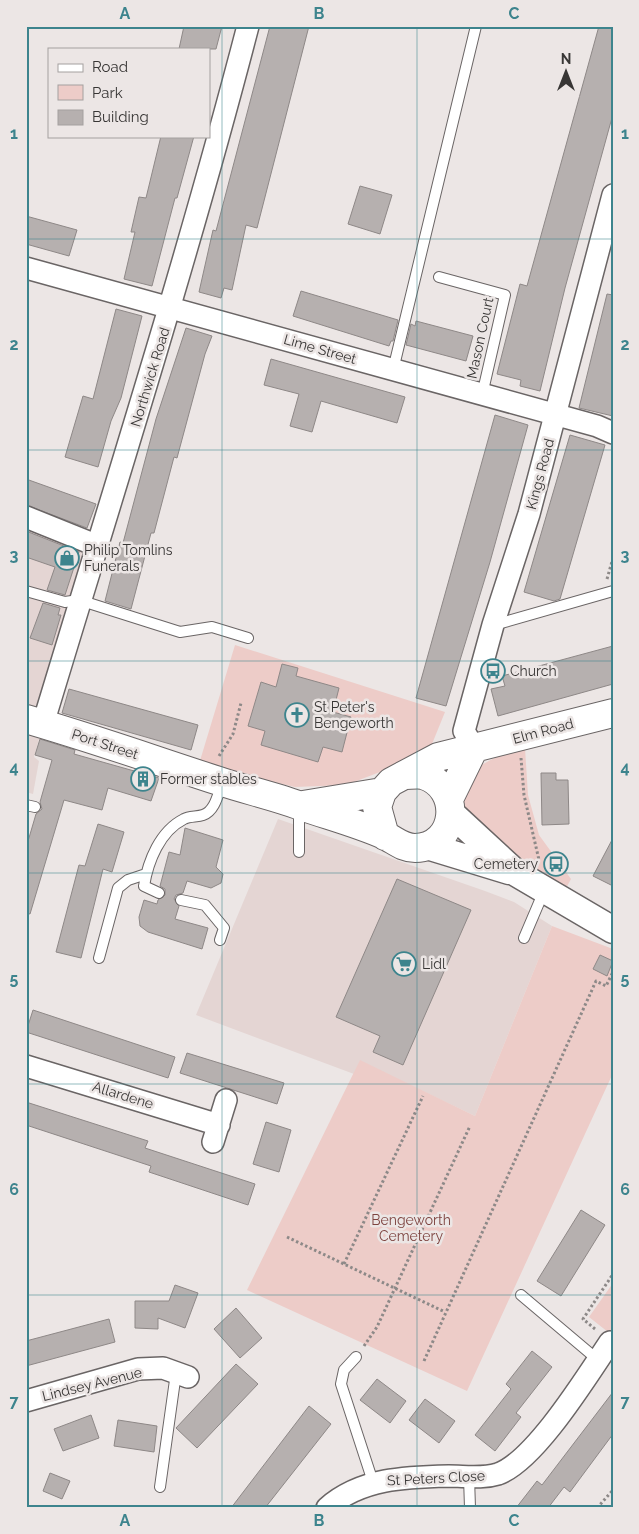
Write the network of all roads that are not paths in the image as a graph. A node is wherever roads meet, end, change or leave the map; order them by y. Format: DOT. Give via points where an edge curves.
graph roads {
  1 [pos="248,26"];
  2 [pos="476,26"];
  3 [pos="613,195"];
  4 [pos="26,268"];
  5 [pos="438,277"];
  6 [pos="172,306"];
  7 [pos="393,370"];
  8 [pos="482,395"];
  9 [pos="556,415"];
  10 [pos="613,433"];
  11 [pos="26,517"];
  12 [pos="98,546"];
  13 [pos="26,591"];
  14 [pos="613,591"];
  15 [pos="79,600"];
  16 [pos="493,625"];
  17 [pos="248,638"];
  18 [pos="613,712"];
  19 [pos="35,722"];
  20 [pos="474,748"];
  21 [pos="404,775"];
  22 [pos="216,780"];
  23 [pos="382,792"];
  24 [pos="299,806"];
  25 [pos="450,806"];
  26 [pos="385,836"];
  27 [pos="428,846"];
  28 [pos="299,852"];
  29 [pos="146,874"];
  30 [pos="516,874"];
  31 [pos="544,890"];
  32 [pos="159,893"];
  33 [pos="181,900"];
  34 [pos="613,930"];
  35 [pos="524,938"];
  36 [pos="220,940"];
  37 [pos="99,958"];
  38 [pos="26,1066"];
  39 [pos="226,1100"];
  40 [pos="521,1296"];
  41 [pos="610,1342"];
  42 [pos="356,1358"];
  43 [pos="598,1360"];
  44 [pos="182,1375"];
  45 [pos="26,1401"];
  46 [pos="469,1477"];
  47 [pos="374,1482"];
  48 [pos="160,1488"];
  49 [pos="327,1508"];
  50 [pos="470,1508"];
  1 -- 6 [label="street, Northwick Road"];
  2 -- 7 [label="lane"];
  3 -- 9 [label="street, Kings Road"];
  4 -- 6 [label="street, Lime Street"];
  5 -- 8 [label="lane, Mason Court" via="505,295"];
  6 -- 7 [label="street, Lime Street"];
  6 -- 12 [label="street, Northwick Road"];
  7 -- 8 [label="street, Lime Street"];
  8 -- 9 [label="street, Lime Street"];
  9 -- 10 [label="street, Lime Street"];
  9 -- 16 [label="street, Kings Road" via="529,514"];
  11 -- 12 [label="street"];
  12 -- 15 [label="street, Northwick Road"];
  13 -- 15 [label="lane" via="65,602"];
  14 -- 16 [label="lane"];
  15 -- 17 [label="lane" via="180,632 212,627"];
  15 -- 19 [label="street, Northwick Road"];
  16 -- 20 [label="street, Kings Road" via="464,732"];
  18 -- 20 [label="main road, Elm Road"];
  19 -- 22 [label="main road, Port Street"];
  20 -- 21 [label="main road, Elm Road" via="438,757"];
  20 -- 25 [label="main road"];
  21 -- 23 [label="main road"];
  21 -- 25 [label="main road" via="422,775 439,783"];
  22 -- 24 [label="main road, Port Street"];
  22 -- 29 [label="lane" via="216,804 205,814 185,818 169,829"];
  23 -- 24 [label="main road, Port Street"];
  23 -- 26 [label="main road" via="377,807"];
  24 -- 26 [label="main road, Port Street"];
  24 -- 28 [label="lane"];
  25 -- 27 [label="main road" via="449,825 441,837"];
  25 -- 30 [label="street"];
  26 -- 27 [label="main road" via="400,846"];
  27 -- 30 [label="street"];
  29 -- 32 [label="lane" via="144,886"];
  29 -- 37 [label="lane" via="128,880 118,888"];
  30 -- 31 [label="street"];
  31 -- 34 [label="street"];
  31 -- 35 [label="lane"];
  33 -- 36 [label="lane" via="205,906 224,928"];
  38 -- 39 [label="street, Allardene" via="216,1133"];
  40 -- 43 [label="lane"];
  41 -- 43 [label="street, St Peters Close"];
  42 -- 47 [label="lane" via="344,1370 341,1384"];
  43 -- 46 [label="street, St Peters Close" via="569,1402 513,1466 499,1474"];
  44 -- 45 [label="street, Lindsey Avenue" via="163,1368 138,1370"];
  44 -- 48 [label="lane"];
  46 -- 47 [label="street, St Peters Close"];
  46 -- 50 [label="lane"];
  47 -- 49 [label="street, St Peters Close" via="363,1485"];
}
